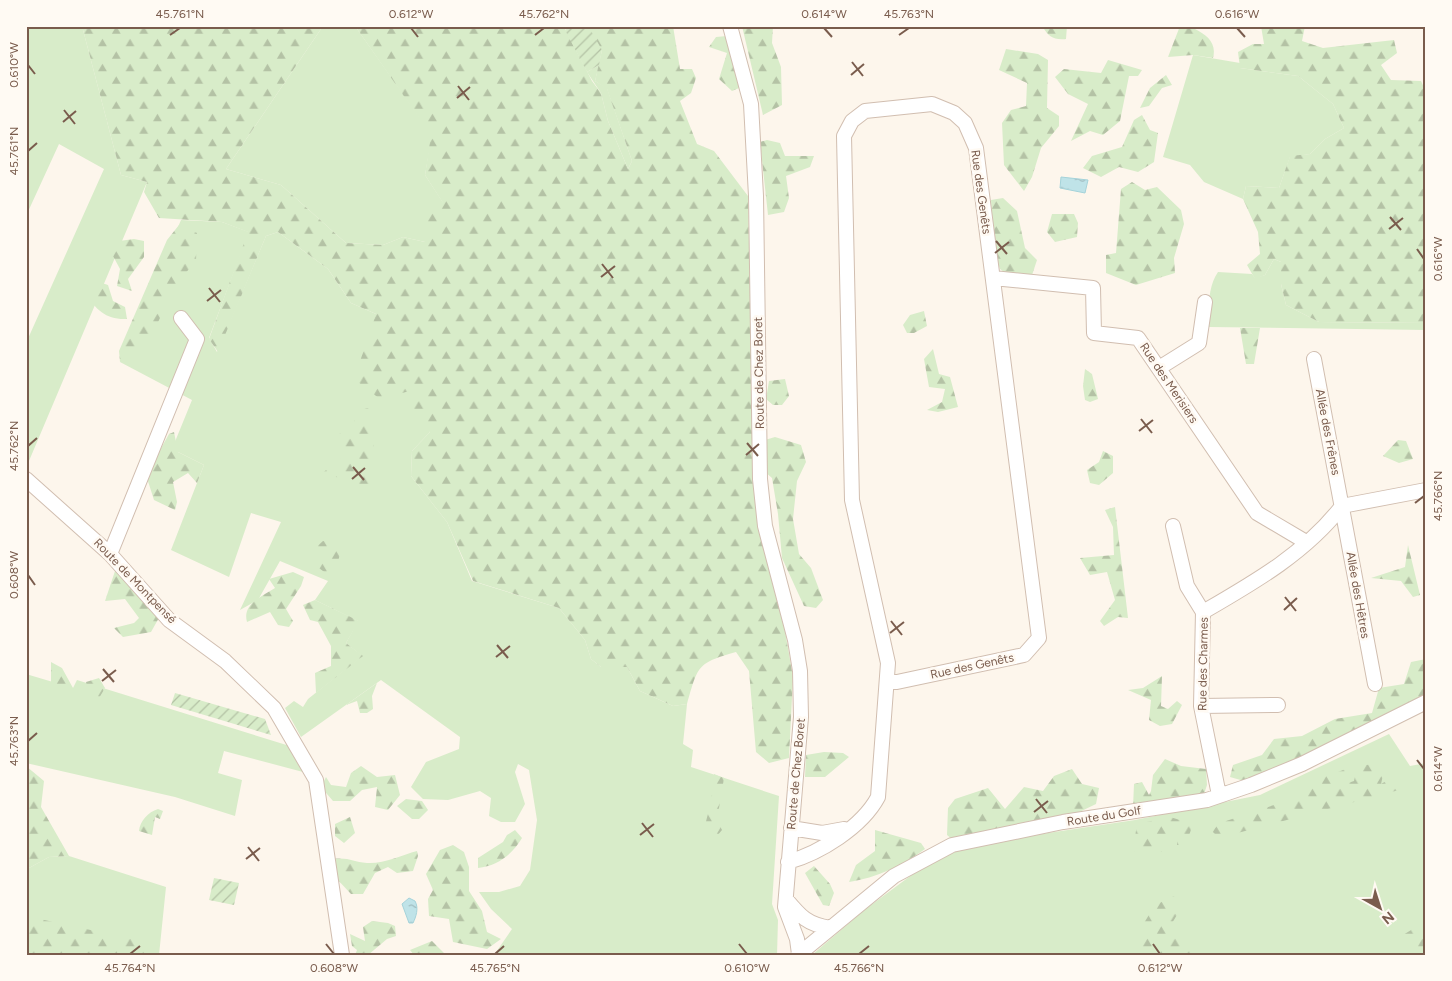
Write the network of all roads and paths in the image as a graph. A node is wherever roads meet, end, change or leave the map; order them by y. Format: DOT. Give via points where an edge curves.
graph roads {
  1 [pos="730,26"];
  2 [pos="993,278"];
  3 [pos="1205,302"];
  4 [pos="181,318"];
  5 [pos="1314,359"];
  6 [pos="1159,368"];
  7 [pos="26,479"];
  8 [pos="1426,490"];
  9 [pos="1342,506"];
  10 [pos="1173,526"];
  11 [pos="1306,542"];
  12 [pos="110,554"];
  13 [pos="1203,612"];
  14 [pos="888,682"];
  15 [pos="1375,684"];
  16 [pos="1426,702"];
  17 [pos="1201,706"];
  18 [pos="1278,706"];
  19 [pos="1219,795"];
  20 [pos="852,827"];
  21 [pos="791,828"];
  22 [pos="788,862"];
  23 [pos="786,898"];
  24 [pos="830,928"];
  25 [pos="798,954"];
  26 [pos="342,955"];
  1 -- 21 [label="street, Route de Chez Boret" via="752,104 760,479 765,526 795,640 800,672 801,718"];
  2 -- 6 [label="street, Rue des Merisiers" via="1093,288 1094,333 1138,338"];
  2 -- 14 [label="street, Rue des Genêts" via="1039,638 1024,655"];
  2 -- 14 [label="street, Rue des Genêts" via="976,148 965,124 954,113 932,104 865,111 852,121 844,136 852,500 888,663"];
  3 -- 6 [label="street" via="1199,343"];
  4 -- 12 [label="street" via="197,339"];
  5 -- 9 [label="street, Allée des Frênes"];
  6 -- 11 [label="street, Rue des Merisiers" via="1257,513"];
  7 -- 12 [label="street, Route de Montpensé"];
  8 -- 9 [label="street"];
  9 -- 11 [label="street, Rue des Charmes" via="1330,522"];
  9 -- 15 [label="street, Allée des Hêtres"];
  10 -- 13 [label="street" via="1187,586"];
  11 -- 13 [label="street, Rue des Charmes" via="1269,574"];
  12 -- 26 [label="street, Route de Montpensé" via="170,620 225,661 274,708 316,780"];
  13 -- 17 [label="street, Rue des Charmes"];
  14 -- 20 [label="street, Rue des Genêts" via="878,797 872,809"];
  16 -- 19 [label="street, Route du Golf" via="1302,764"];
  17 -- 18 [label="street"];
  17 -- 19 [label="street, Rue des Charmes"];
  19 -- 24 [label="street, Route du Golf" via="1207,800 1062,822 952,845 894,876"];
  20 -- 21 [label="street" via="822,833"];
  20 -- 22 [label="street, Rue des Genêts" via="810,855"];
  21 -- 22 [label="street, Route de Chez Boret"];
  22 -- 23 [label="street, Route de Chez Boret"];
  23 -- 24 [label="street" via="812,925"];
  23 -- 25 [label="street, Route de Chez Boret" via="784,907 797,939"];
  24 -- 25 [label="street, Route du Golf"];
}
